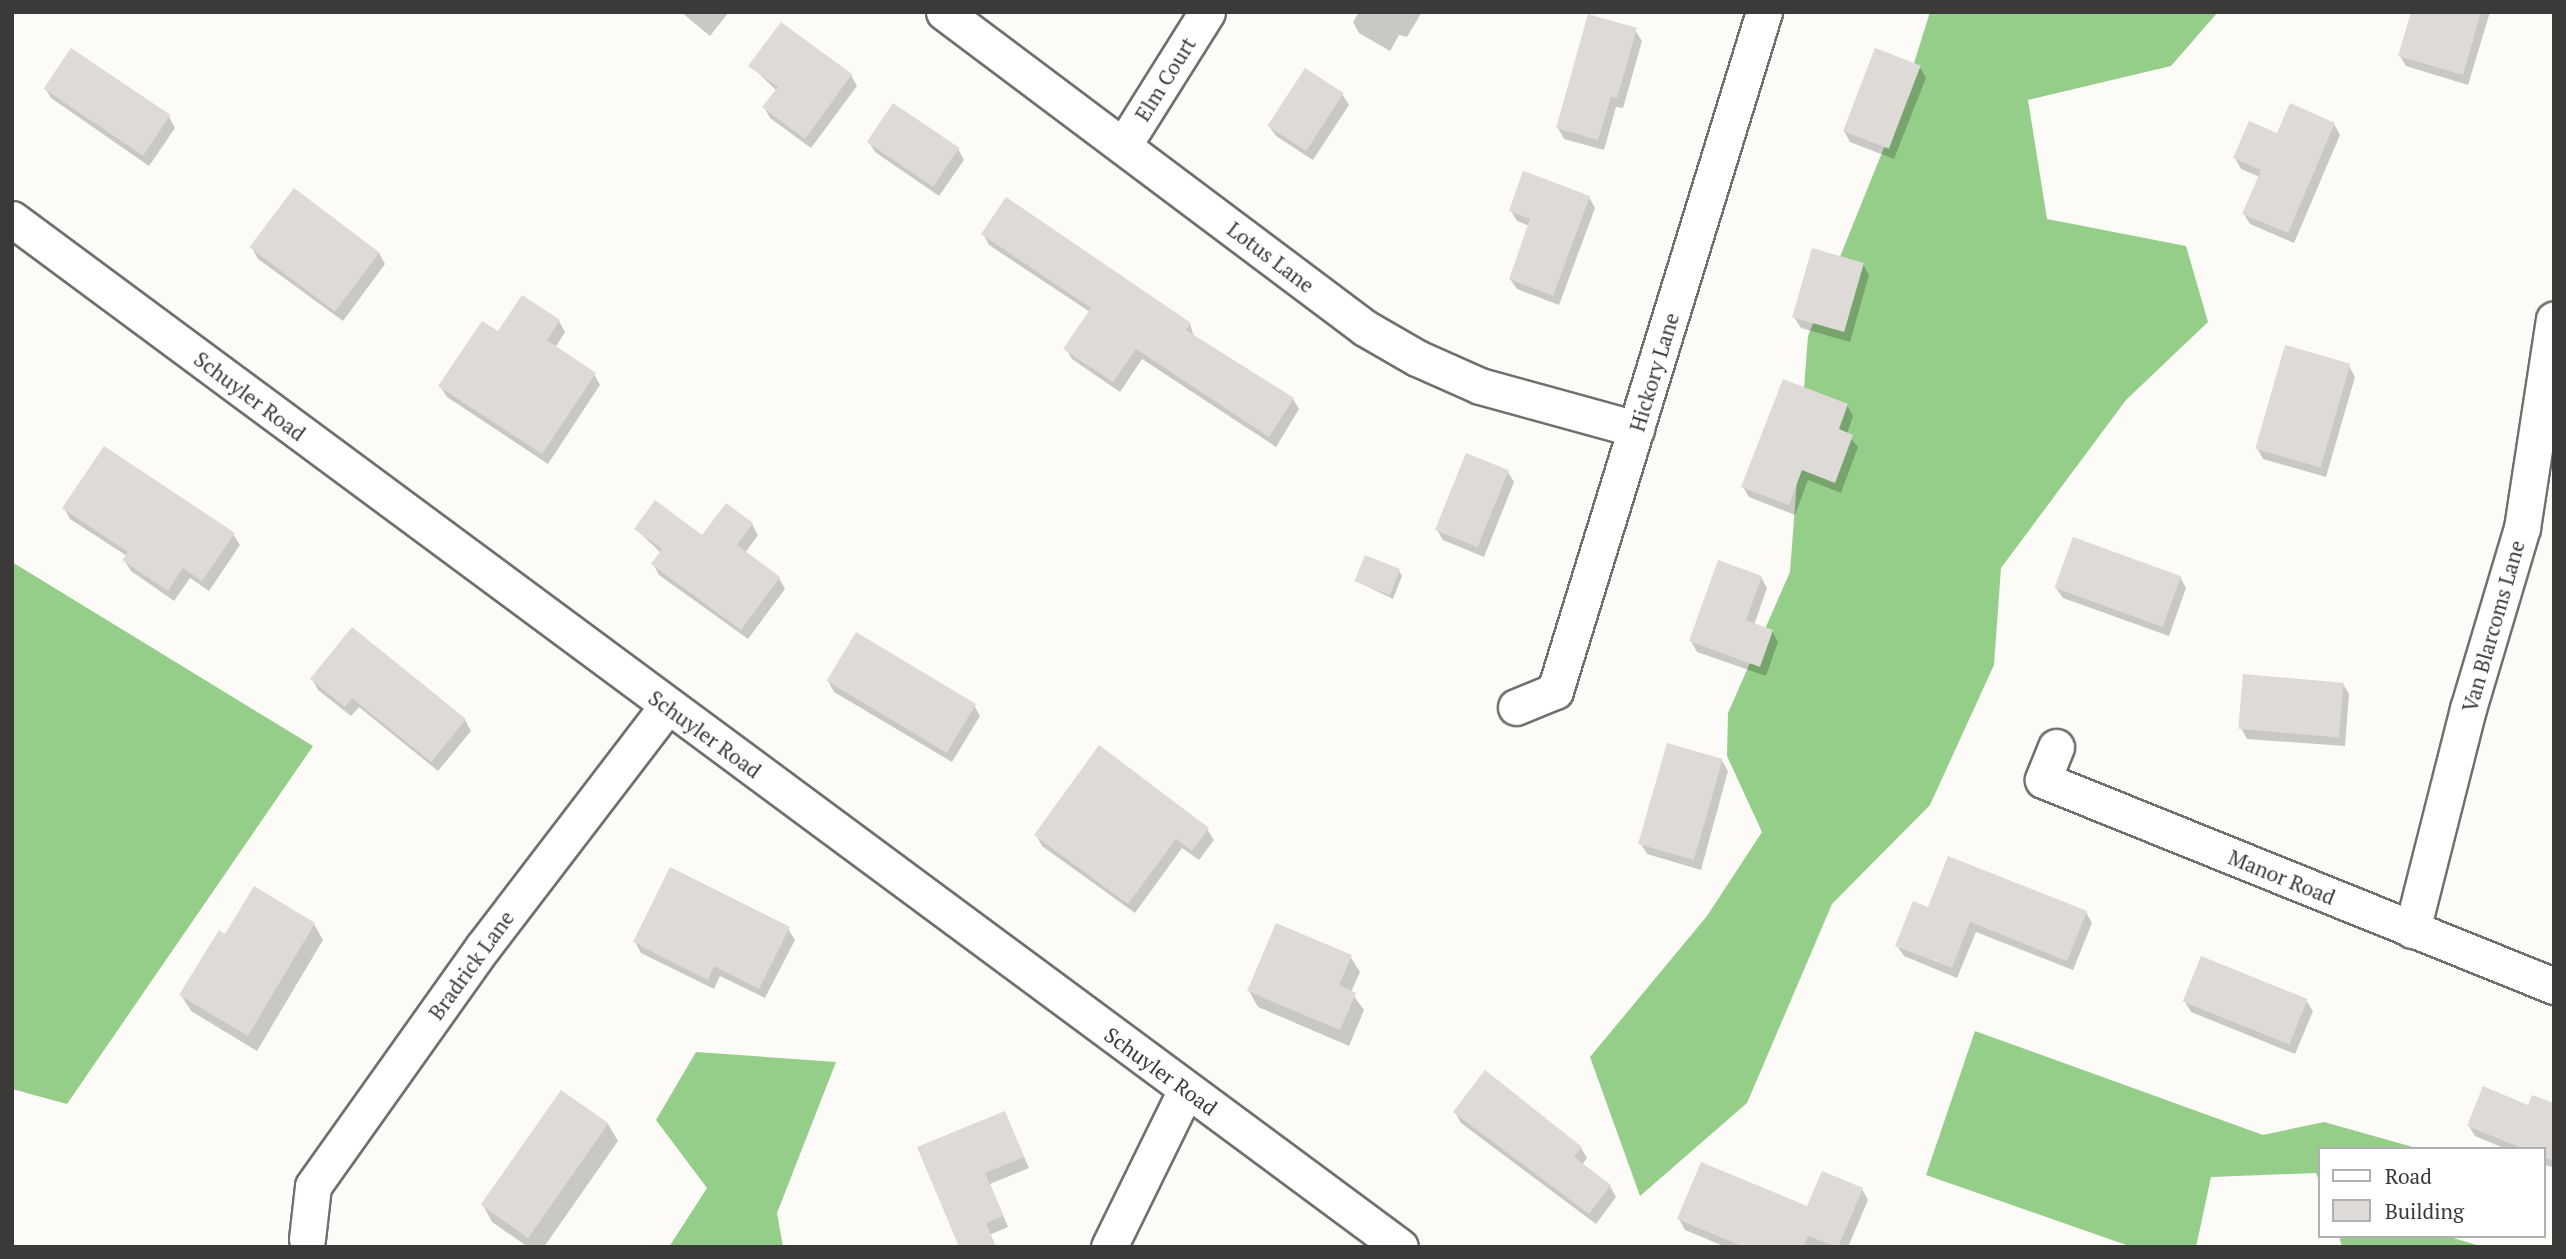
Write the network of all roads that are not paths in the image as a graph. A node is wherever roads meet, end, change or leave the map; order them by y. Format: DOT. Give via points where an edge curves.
graph roads {
  1 [pos="944,12"];
  2 [pos="1208,12"];
  3 [pos="1764,12"];
  4 [pos="1123,146"];
  5 [pos="12,219"];
  6 [pos="2554,319"];
  7 [pos="1636,429"];
  8 [pos="667,706"];
  9 [pos="1516,708"];
  10 [pos="2056,747"];
  11 [pos="2412,930"];
  12 [pos="2554,986"];
  13 [pos="1186,1090"];
  14 [pos="307,1239"];
  15 [pos="1109,1247"];
  16 [pos="1400,1247"];
  1 -- 4 [label="street, Lotus Lane"];
  2 -- 4 [label="street, Elm Court"];
  3 -- 7 [label="street, Hickory Lane"];
  4 -- 7 [label="street, Lotus Lane" via="1365,328 1417,358 1480,386"];
  5 -- 8 [label="street, Schuyler Road"];
  6 -- 11 [label="street, Van Blarcoms Lane" via="2522,528 2472,696"];
  7 -- 9 [label="street, Hickory Lane" via="1555,691"];
  8 -- 13 [label="street, Schuyler Road"];
  8 -- 14 [label="street, Bradrick Lane" via="483,947 313,1186"];
  10 -- 11 [label="street, Manor Road" via="2043,780"];
  11 -- 12 [label="street, Manor Road"];
  13 -- 15 [label="street"];
  13 -- 16 [label="street, Schuyler Road"];
}
